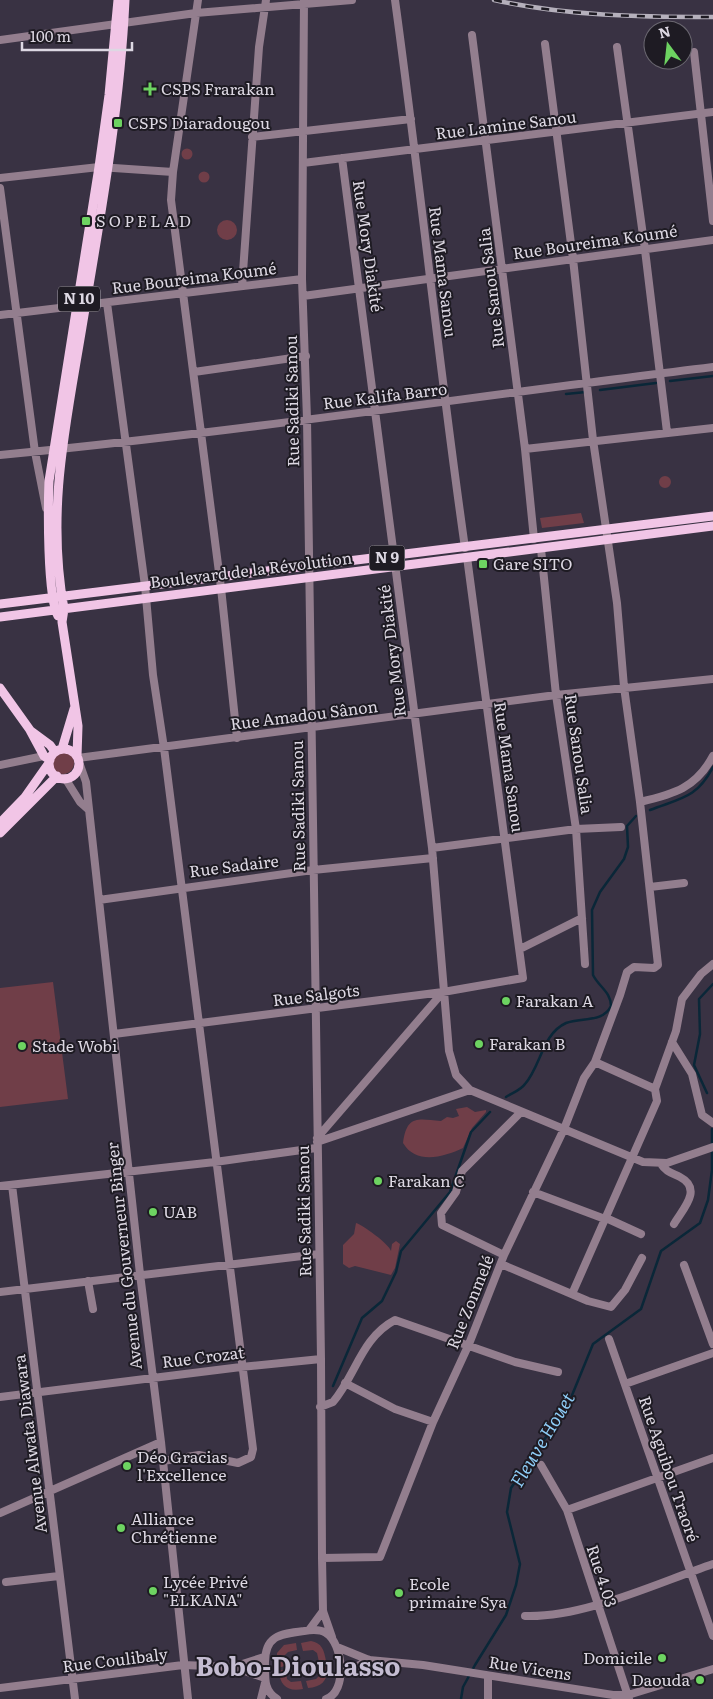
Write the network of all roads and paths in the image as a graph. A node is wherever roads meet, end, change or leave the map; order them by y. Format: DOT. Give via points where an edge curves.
graph roads {
  1 [pos="118,0"];
  2 [pos="125,0"];
  3 [pos="198,0"];
  4 [pos="352,0"];
  5 [pos="396,0"];
  6 [pos="304,2"];
  7 [pos="266,4"];
  8 [pos="196,13"];
  9 [pos="120,24"];
  10 [pos="472,35"];
  11 [pos="0,40"];
  12 [pos="545,44"];
  13 [pos="617,47"];
  14 [pos="694,52"];
  15 [pos="713,112"];
  16 [pos="702,114"];
  17 [pos="411,119"];
  18 [pos="627,124"];
  19 [pos="303,131"];
  20 [pos="556,132"];
  21 [pos="252,137"];
  22 [pos="486,142"];
  23 [pos="414,150"];
  24 [pos="342,158"];
  25 [pos="303,164"];
  26 [pos="103,167"];
  27 [pos="173,172"];
  28 [pos="0,178"];
  29 [pos="0,188"];
  30 [pos="713,221"];
  31 [pos="713,240"];
  32 [pos="645,250"];
  33 [pos="573,259"];
  34 [pos="502,268"];
  35 [pos="429,278"];
  36 [pos="302,279"];
  37 [pos="242,286"];
  38 [pos="359,290"];
  39 [pos="182,293"];
  40 [pos="303,296"];
  41 [pos="107,303"];
  42 [pos="82,306"];
  43 [pos="15,313"];
  44 [pos="0,315"];
  45 [pos="306,356"];
  46 [pos="713,367"];
  47 [pos="194,372"];
  48 [pos="660,374"];
  49 [pos="587,382"];
  50 [pos="517,393"];
  51 [pos="447,403"];
  52 [pos="377,412"];
  53 [pos="307,419"];
  54 [pos="713,428"];
  55 [pos="202,432"];
  56 [pos="667,432"];
  57 [pos="593,440"];
  58 [pos="124,442"];
  59 [pos="525,449"];
  60 [pos="58,450"];
  61 [pos="35,452"];
  62 [pos="0,455"];
  63 [pos="48,514"];
  64 [pos="713,516"];
  65 [pos="713,526"];
  66 [pos="605,530"];
  67 [pos="534,538"];
  68 [pos="607,540"];
  69 [pos="541,549"];
  70 [pos="466,553"];
  71 [pos="395,557"];
  72 [pos="309,567"];
  73 [pos="396,568"];
  74 [pos="220,576"];
  75 [pos="309,578"];
  76 [pos="145,586"];
  77 [pos="221,588"];
  78 [pos="57,597"];
  79 [pos="147,599"];
  80 [pos="0,604"];
  81 [pos="59,610"];
  82 [pos="0,617"];
  83 [pos="713,679"];
  84 [pos="624,687"];
  85 [pos="0,688"];
  86 [pos="556,695"];
  87 [pos="486,705"];
  88 [pos="75,706"];
  89 [pos="413,716"];
  90 [pos="310,729"];
  91 [pos="237,738"];
  92 [pos="164,748"];
  93 [pos="52,756"];
  94 [pos="713,756"];
  95 [pos="78,759"];
  96 [pos="0,765"];
  97 [pos="61,777"];
  98 [pos="640,802"];
  99 [pos="89,810"];
  100 [pos="0,823"];
  101 [pos="621,827"];
  102 [pos="576,829"];
  103 [pos="0,833"];
  104 [pos="506,838"];
  105 [pos="432,848"];
  106 [pos="433,858"];
  107 [pos="313,870"];
  108 [pos="684,883"];
  109 [pos="182,886"];
  110 [pos="650,887"];
  111 [pos="99,900"];
  112 [pos="582,918"];
  113 [pos="520,948"];
  114 [pos="585,964"];
  115 [pos="713,964"];
  116 [pos="520,980"];
  117 [pos="443,992"];
  118 [pos="315,1009"];
  119 [pos="200,1024"];
  120 [pos="114,1034"];
  121 [pos="672,1042"];
  122 [pos="595,1062"];
  123 [pos="655,1089"];
  124 [pos="470,1090"];
  125 [pos="521,1112"];
  126 [pos="713,1123"];
  127 [pos="564,1129"];
  128 [pos="316,1143"];
  129 [pos="713,1147"];
  130 [pos="631,1157"];
  131 [pos="215,1162"];
  132 [pos="661,1164"];
  133 [pos="130,1170"];
  134 [pos="12,1185"];
  135 [pos="0,1186"];
  136 [pos="533,1192"];
  137 [pos="605,1218"];
  138 [pos="674,1224"];
  139 [pos="641,1234"];
  140 [pos="319,1254"];
  141 [pos="504,1255"];
  142 [pos="642,1258"];
  143 [pos="228,1264"];
  144 [pos="501,1264"];
  145 [pos="684,1265"];
  146 [pos="140,1274"];
  147 [pos="88,1281"];
  148 [pos="25,1289"];
  149 [pos="0,1292"];
  150 [pos="572,1294"];
  151 [pos="93,1309"];
  152 [pos="610,1339"];
  153 [pos="468,1344"];
  154 [pos="713,1344"];
  155 [pos="713,1353"];
  156 [pos="321,1359"];
  157 [pos="241,1367"];
  158 [pos="558,1372"];
  159 [pos="152,1377"];
  160 [pos="345,1383"];
  161 [pos="625,1384"];
  162 [pos="37,1392"];
  163 [pos="0,1397"];
  164 [pos="320,1407"];
  165 [pos="433,1422"];
  166 [pos="161,1442"];
  167 [pos="713,1458"];
  168 [pos="163,1461"];
  169 [pos="541,1465"];
  170 [pos="656,1478"];
  171 [pos="50,1490"];
  172 [pos="567,1510"];
  173 [pos="0,1513"];
  174 [pos="322,1558"];
  175 [pos="713,1564"];
  176 [pos="691,1572"];
  177 [pos="59,1576"];
  178 [pos="6,1582"];
  179 [pos="596,1604"];
  180 [pos="323,1611"];
  181 [pos="525,1616"];
  182 [pos="309,1630"];
  183 [pos="713,1636"];
  184 [pos="332,1638"];
  185 [pos="337,1647"];
  186 [pos="264,1658"];
  187 [pos="369,1660"];
  188 [pos="183,1665"];
  189 [pos="233,1667"];
  190 [pos="713,1669"];
  191 [pos="340,1675"];
  192 [pos="488,1676"];
  193 [pos="73,1678"];
  194 [pos="265,1680"];
  195 [pos="0,1688"];
  196 [pos="336,1690"];
  197 [pos="613,1695"];
  198 [pos="629,1697"];
  199 [pos="75,1699"];
  200 [pos="188,1699"];
  201 [pos="261,1699"];
  202 [pos="277,1699"];
  203 [pos="326,1699"];
  204 [pos="336,1699"];
  205 [pos="488,1699"];
  206 [pos="605,1699"];
  1 -- 9 [label="main road, N 10"];
  2 -- 9 [label="main road, N 10"];
  3 -- 8 [label="street"];
  4 -- 6 [label="street"];
  5 -- 17 [label="street, Rue Mama Sanou"];
  6 -- 7 [label="street"];
  6 -- 19 [label="street, Rue Sadiki Sanou"];
  7 -- 8 [label="street"];
  7 -- 21 [label="street" via="259,41"];
  8 -- 9 [label="street"];
  8 -- 27 [label="street"];
  9 -- 11 [label="street"];
  9 -- 26 [label="main road, N 10"];
  10 -- 22 [label="street, Rue Sanou Salia"];
  12 -- 20 [label="street"];
  13 -- 18 [label="street"];
  14 -- 16 [label="street"];
  15 -- 16 [label="street, Rue Lamine Sanou"];
  16 -- 18 [label="street, Rue Lamine Sanou"];
  16 -- 30 [label="street"];
  17 -- 19 [label="street"];
  17 -- 23 [label="street, Rue Mama Sanou"];
  18 -- 20 [label="street, Rue Lamine Sanou"];
  18 -- 32 [label="street"];
  19 -- 21 [label="street"];
  19 -- 25 [label="street, Rue Sadiki Sanou"];
  20 -- 22 [label="street, Rue Lamine Sanou"];
  20 -- 33 [label="street"];
  21 -- 37 [label="street"];
  22 -- 23 [label="street, Rue Lamine Sanou"];
  22 -- 34 [label="street, Rue Sanou Salia"];
  23 -- 24 [label="street, Rue Lamine Sanou"];
  23 -- 35 [label="street, Rue Mama Sanou"];
  24 -- 25 [label="street, Rue Lamine Sanou"];
  24 -- 38 [label="street, Rue Mory Diakité"];
  25 -- 36 [label="street, Rue Sadiki Sanou"];
  26 -- 27 [label="street"];
  26 -- 28 [label="street"];
  26 -- 42 [label="main road, N 10"];
  27 -- 39 [label="street" via="171,200"];
  29 -- 43 [label="street"];
  31 -- 32 [label="street, Rue Boureima Koumé"];
  32 -- 33 [label="street, Rue Boureima Koumé"];
  32 -- 48 [label="street"];
  33 -- 34 [label="street, Rue Boureima Koumé"];
  33 -- 49 [label="street"];
  34 -- 35 [label="street, Rue Boureima Koumé"];
  34 -- 50 [label="street, Rue Sanou Salia"];
  35 -- 38 [label="street, Rue Boureima Koumé"];
  35 -- 51 [label="street, Rue Mama Sanou"];
  36 -- 37 [label="street, Rue Boureima Koumé"];
  36 -- 40 [label="street, Rue Sadiki Sanou"];
  37 -- 39 [label="street, Rue Boureima Koumé"];
  38 -- 40 [label="street, Rue Boureima Koumé"];
  38 -- 52 [label="street, Rue Mory Diakité"];
  39 -- 41 [label="street, Rue Boureima Koumé"];
  39 -- 47 [label="street"];
  40 -- 45 [label="street, Rue Sadiki Sanou"];
  41 -- 42 [label="street, Rue Boureima Koumé"];
  41 -- 58 [label="street"];
  42 -- 43 [label="street, Rue Boureima Koumé"];
  42 -- 60 [label="main road, N 10"];
  43 -- 44 [label="street, Rue Boureima Koumé"];
  43 -- 61 [label="street"];
  45 -- 47 [label="street"];
  45 -- 53 [label="street, Rue Sadiki Sanou"];
  46 -- 48 [label="street, Rue Kalifa Barro"];
  47 -- 55 [label="street"];
  48 -- 49 [label="street, Rue Kalifa Barro"];
  48 -- 56 [label="street"];
  49 -- 50 [label="street, Rue Kalifa Barro"];
  49 -- 57 [label="street"];
  50 -- 51 [label="street, Rue Kalifa Barro"];
  50 -- 59 [label="street, Rue Sanou Salia"];
  51 -- 52 [label="street, Rue Kalifa Barro"];
  51 -- 70 [label="street, Rue Mama Sanou"];
  52 -- 53 [label="street, Rue Kalifa Barro"];
  52 -- 71 [label="street, Rue Mory Diakité"];
  53 -- 55 [label="street, Rue Kalifa Barro"];
  53 -- 72 [label="street, Rue Sadiki Sanou"];
  54 -- 56 [label="street"];
  55 -- 58 [label="street, Rue Kalifa Barro"];
  55 -- 74 [label="street"];
  56 -- 57 [label="street"];
  57 -- 59 [label="street"];
  57 -- 66 [label="street"];
  58 -- 60 [label="street, Rue Kalifa Barro"];
  58 -- 76 [label="street"];
  59 -- 67 [label="street, Rue Sanou Salia"];
  60 -- 61 [label="street, Rue Kalifa Barro"];
  60 -- 63 [label="main road, N 10" via="49,481"];
  60 -- 78 [label="main road, N 10" via="55,514"];
  61 -- 62 [label="street, Rue Kalifa Barro"];
  61 -- 63 [label="street"];
  63 -- 78 [label="main road, N 10"];
  64 -- 66 [label="main road, Boulevard de la Révolution / N 9"];
  65 -- 68 [label="main road, Boulevard de la Révolution / N 9"];
  66 -- 67 [label="main road, Boulevard de la Révolution / N 9"];
  66 -- 68 [label="street"];
  67 -- 70 [label="main road, Boulevard de la Révolution / N 9"];
  68 -- 69 [label="main road, Boulevard de la Révolution / N 9"];
  68 -- 84 [label="street" via="617,603"];
  69 -- 70 [label="main road, Boulevard de la Révolution / N 9"];
  69 -- 86 [label="street, Rue Sanou Salia"];
  70 -- 71 [label="main road, Boulevard de la Révolution / N 9"];
  70 -- 73 [label="main road, Boulevard de la Révolution / N 9"];
  70 -- 87 [label="street, Rue Mama Sanou"];
  71 -- 72 [label="main road, Boulevard de la Révolution / N 9"];
  71 -- 73 [label="street, Rue Mory Diakité"];
  72 -- 74 [label="main road, Boulevard de la Révolution / N 9"];
  72 -- 75 [label="street, Rue Sadiki Sanou"];
  73 -- 75 [label="main road, Boulevard de la Révolution / N 9"];
  73 -- 89 [label="street, Rue Mory Diakité"];
  74 -- 76 [label="main road, Boulevard de la Révolution / N 9"];
  74 -- 77 [label="street"];
  75 -- 77 [label="main road, Boulevard de la Révolution / N 9"];
  75 -- 90 [label="street, Rue Sadiki Sanou"];
  76 -- 78 [label="main road, Boulevard de la Révolution / N 9"];
  76 -- 79 [label="street"];
  77 -- 79 [label="main road, Boulevard de la Révolution / N 9"];
  77 -- 91 [label="street"];
  78 -- 80 [label="main road, Boulevard de la Révolution / N 9"];
  78 -- 81 [label="main road, N 10"];
  79 -- 81 [label="main road, Boulevard de la Révolution / N 9"];
  79 -- 92 [label="street" via="149,643"];
  81 -- 82 [label="main road, Boulevard de la Révolution / N 9"];
  81 -- 88 [label="main road, Avenue du Gouverneur Binger / N 10"];
  83 -- 84 [label="street, Rue Amadou Sânon"];
  84 -- 86 [label="street, Rue Amadou Sânon"];
  84 -- 98 [label="street"];
  85 -- 93 [label="main road" via="30,730 50,744"];
  86 -- 87 [label="street, Rue Amadou Sânon"];
  86 -- 102 [label="street, Rue Sanou Salia"];
  87 -- 89 [label="street, Rue Amadou Sânon"];
  87 -- 104 [label="street, Rue Mama Sanou"];
  88 -- 93 [label="main road, Avenue du Gouverneur Binger / N 10"];
  88 -- 95 [label="main road, Avenue du Gouverneur Binger / N 10"];
  89 -- 90 [label="street, Rue Amadou Sânon"];
  89 -- 105 [label="street, Rue Mory Diakité"];
  90 -- 91 [label="street, Rue Amadou Sânon"];
  90 -- 107 [label="street, Rue Sadiki Sanou"];
  91 -- 92 [label="street, Rue Amadou Sânon"];
  92 -- 95 [label="street, Rue Amadou Sânon"];
  92 -- 109 [label="street"];
  93 -- 95 [label="main road" via="69,750"];
  93 -- 96 [label="street"];
  93 -- 97 [label="main road" via="52,771"];
  93 -- 100 [label="main road, Avenue du Gouverneur Binger" via="25,797"];
  94 -- 98 [label="street" via="701,776 690,784 676,792"];
  95 -- 97 [label="main road" via="77,772"];
  95 -- 99 [label="street, Avenue du Gouverneur Binger / N 10" via="86,782"];
  97 -- 99 [label="street"];
  97 -- 103 [label="main road"];
  98 -- 110 [label="street"];
  99 -- 111 [label="street, Avenue du Gouverneur Binger / N 10"];
  101 -- 102 [label="street"];
  102 -- 104 [label="street"];
  102 -- 112 [label="street, Rue Sanou Salia"];
  104 -- 105 [label="street"];
  104 -- 113 [label="street, Rue Mama Sanou"];
  105 -- 106 [label="street, Rue Mory Diakité"];
  106 -- 107 [label="street, Rue Sadaire"];
  106 -- 117 [label="street, Rue Mory Diakité"];
  107 -- 109 [label="street, Rue Sadaire"];
  107 -- 118 [label="street, Rue Sadiki Sanou"];
  108 -- 110 [label="street"];
  109 -- 111 [label="street, Rue Sadaire"];
  109 -- 119 [label="street"];
  110 -- 122 [label="street, Rue Zonmelé" via="658,965 654,968 632,968 626,972"];
  111 -- 120 [label="street, Avenue du Gouverneur Binger / N 10"];
  112 -- 113 [label="street"];
  112 -- 114 [label="street, Rue Sanou Salia"];
  113 -- 116 [label="street, Rue Mama Sanou" via="524,975"];
  115 -- 121 [label="street" via="682,999"];
  116 -- 117 [label="street, Rue Salgots"];
  117 -- 118 [label="street, Rue Salgots"];
  117 -- 124 [label="street, Rue Mory Diakité" via="451,1061 456,1075"];
  117 -- 128 [label="street"];
  118 -- 119 [label="street, Rue Salgots"];
  118 -- 128 [label="street, Rue Sadiki Sanou"];
  119 -- 120 [label="street, Rue Salgots"];
  119 -- 131 [label="street"];
  120 -- 133 [label="street, Avenue du Gouverneur Binger / N 10"];
  121 -- 123 [label="street"];
  121 -- 126 [label="street" via="692,1074 702,1115"];
  122 -- 123 [label="street"];
  122 -- 127 [label="street, Rue Zonmelé" via="584,1078"];
  123 -- 130 [label="street" via="657,1100"];
  124 -- 125 [label="street"];
  124 -- 128 [label="street"];
  125 -- 127 [label="street"];
  125 -- 141 [label="street" via="462,1171 456,1192 441,1216 442,1225"];
  127 -- 130 [label="street"];
  127 -- 136 [label="street, Rue Zonmelé"];
  128 -- 131 [label="street"];
  128 -- 140 [label="street, Rue Sadiki Sanou"];
  129 -- 132 [label="street"];
  130 -- 132 [label="street"];
  130 -- 137 [label="street"];
  131 -- 133 [label="street"];
  131 -- 143 [label="street"];
  132 -- 138 [label="street" via="669,1173 690,1184 692,1189 691,1197"];
  133 -- 134 [label="street"];
  133 -- 146 [label="street, Avenue du Gouverneur Binger / N 10"];
  134 -- 135 [label="street"];
  134 -- 148 [label="street, Avenue Alwata Diawara"];
  136 -- 137 [label="street"];
  136 -- 141 [label="street, Rue Zonmelé"];
  137 -- 139 [label="street"];
  137 -- 150 [label="street"];
  140 -- 143 [label="street"];
  140 -- 156 [label="street, Rue Sadiki Sanou"];
  141 -- 144 [label="street, Rue Zonmelé"];
  142 -- 150 [label="street" via="614,1305 607,1306"];
  143 -- 146 [label="street"];
  143 -- 157 [label="street"];
  144 -- 150 [label="street"];
  144 -- 153 [label="street, Rue Zonmelé"];
  145 -- 154 [label="street"];
  146 -- 147 [label="street"];
  146 -- 159 [label="street, Avenue du Gouverneur Binger / N 10"];
  147 -- 148 [label="street"];
  147 -- 151 [label="street"];
  148 -- 149 [label="street"];
  148 -- 162 [label="street, Avenue Alwata Diawara"];
  152 -- 161 [label="street, Rue Aguibou Traoré"];
  153 -- 158 [label="street" via="515,1362"];
  153 -- 160 [label="street" via="395,1320 368,1342"];
  153 -- 165 [label="street, Rue Zonmelé"];
  155 -- 161 [label="street"];
  156 -- 157 [label="street, Rue Crozat"];
  156 -- 164 [label="street, Rue Sadiki Sanou"];
  157 -- 159 [label="street, Rue Crozat"];
  157 -- 168 [label="street" via="253,1449 251,1457 238,1463 199,1455"];
  159 -- 162 [label="street, Rue Crozat"];
  159 -- 166 [label="street, Avenue du Gouverneur Binger / N 10"];
  160 -- 164 [label="street" via="333,1402"];
  160 -- 165 [label="street" via="395,1409"];
  161 -- 170 [label="street, Rue Aguibou Traoré"];
  162 -- 163 [label="street, Rue Crozat"];
  162 -- 171 [label="street, Avenue Alwata Diawara"];
  164 -- 174 [label="street, Rue Sadiki Sanou"];
  165 -- 174 [label="street, Rue Zonmelé" via="380,1557"];
  166 -- 168 [label="street, Avenue du Gouverneur Binger / N 10"];
  166 -- 171 [label="street"];
  167 -- 170 [label="street"];
  168 -- 188 [label="street, Avenue du Gouverneur Binger / N 10"];
  169 -- 172 [label="street, Rue 4.03"];
  170 -- 172 [label="street"];
  170 -- 176 [label="street, Rue Aguibou Traoré"];
  171 -- 173 [label="street"];
  171 -- 177 [label="street, Avenue Alwata Diawara"];
  172 -- 179 [label="street, Rue 4.03"];
  174 -- 180 [label="street, Rue Sadiki Sanou"];
  175 -- 176 [label="street"];
  176 -- 179 [label="street"];
  176 -- 183 [label="street, Rue Aguibou Traoré"];
  177 -- 178 [label="street"];
  177 -- 193 [label="street, Avenue Alwata Diawara"];
  179 -- 181 [label="street" via="549,1616"];
  179 -- 198 [label="street, Rue 4.03"];
  180 -- 182 [label="street"];
  180 -- 184 [label="street, Rue Sadiki Sanou"];
  182 -- 184 [label="street" via="324,1632"];
  182 -- 186 [label="street" via="273,1638"];
  184 -- 185 [label="street, Rue Sadiki Sanou"];
  185 -- 187 [label="street, Rue Vicens"];
  185 -- 191 [label="street"];
  186 -- 189 [label="street"];
  186 -- 194 [label="street"];
  187 -- 191 [label="street"];
  187 -- 192 [label="street, Rue Vicens"];
  188 -- 189 [label="street, Rue Coulibaly"];
  188 -- 193 [label="street, Rue Coulibaly"];
  188 -- 200 [label="street, Avenue du Gouverneur Binger / N 10"];
  189 -- 194 [label="street"];
  190 -- 198 [label="street, Rue Vicens"];
  191 -- 196 [label="street"];
  192 -- 197 [label="street, Rue Vicens"];
  192 -- 205 [label="street"];
  193 -- 195 [label="street, Rue Coulibaly"];
  193 -- 199 [label="street, Avenue Alwata Diawara"];
  194 -- 201 [label="street"];
  194 -- 202 [label="street" via="268,1692"];
  196 -- 203 [label="street"];
  196 -- 204 [label="street"];
  197 -- 198 [label="street, Rue Vicens"];
  197 -- 206 [label="street"];
}
